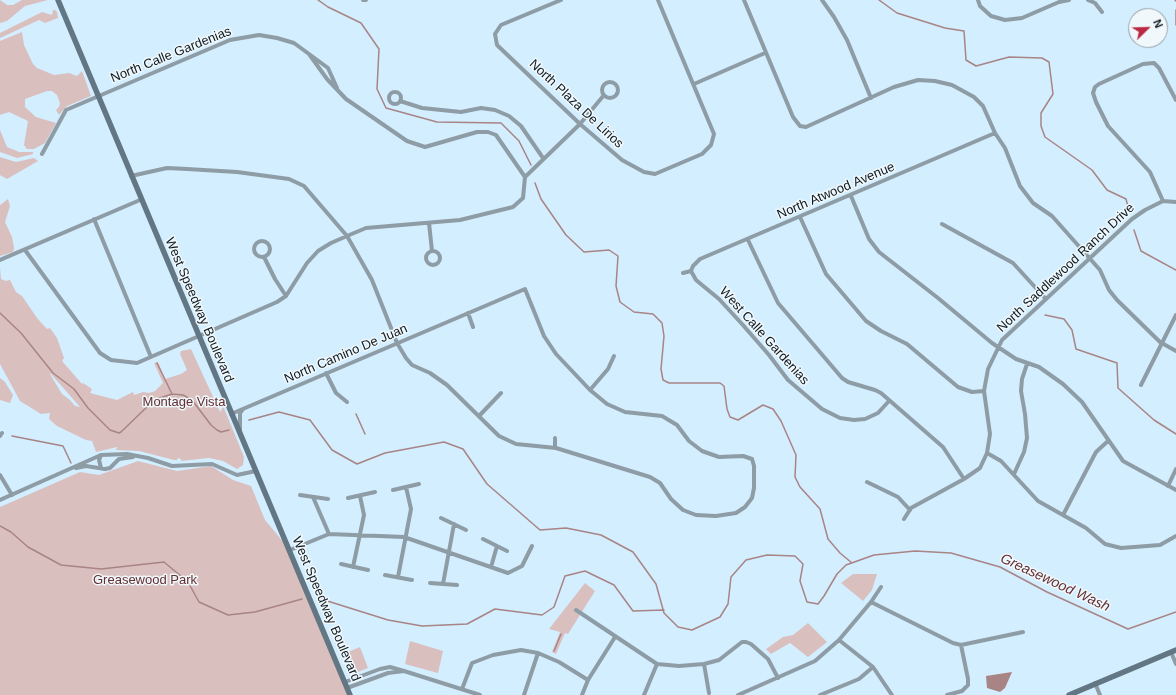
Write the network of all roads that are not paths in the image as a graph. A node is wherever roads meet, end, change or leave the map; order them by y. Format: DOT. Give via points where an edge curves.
graph roads {
  1 [pos="58,0"];
  2 [pos="560,0"];
  3 [pos="658,0"];
  4 [pos="744,0"];
  5 [pos="822,0"];
  6 [pos="978,0"];
  7 [pos="1068,0"];
  8 [pos="1088,0"];
  9 [pos="1059,1"];
  10 [pos="1102,12"];
  11 [pos="765,53"];
  12 [pos="309,54"];
  13 [pos="694,84"];
  14 [pos="336,88"];
  15 [pos="1087,88"];
  16 [pos="1094,88"];
  17 [pos="604,95"];
  18 [pos="97,96"];
  19 [pos="871,98"];
  20 [pos="1176,100"];
  21 [pos="400,101"];
  22 [pos="580,124"];
  23 [pos="995,133"];
  24 [pos="42,154"];
  25 [pos="543,158"];
  26 [pos="130,176"];
  27 [pos="525,176"];
  28 [pos="851,196"];
  29 [pos="140,200"];
  30 [pos="1163,202"];
  31 [pos="1176,202"];
  32 [pos="800,217"];
  33 [pos="94,219"];
  34 [pos="429,223"];
  35 [pos="942,224"];
  36 [pos="347,236"];
  37 [pos="748,240"];
  38 [pos="25,250"];
  39 [pos="432,252"];
  40 [pos="264,257"];
  41 [pos="1089,258"];
  42 [pos="0,260"];
  43 [pos="691,271"];
  44 [pos="683,273"];
  45 [pos="286,296"];
  46 [pos="1045,298"];
  47 [pos="468,313"];
  48 [pos="1176,316"];
  49 [pos="473,327"];
  50 [pos="199,338"];
  51 [pos="397,343"];
  52 [pos="1162,343"];
  53 [pos="998,346"];
  54 [pos="1176,351"];
  55 [pos="614,356"];
  56 [pos="151,357"];
  57 [pos="1027,364"];
  58 [pos="326,373"];
  59 [pos="1142,385"];
  60 [pos="590,390"];
  61 [pos="984,391"];
  62 [pos="501,393"];
  63 [pos="889,400"];
  64 [pos="347,402"];
  65 [pos="243,409"];
  66 [pos="231,414"];
  67 [pos="478,416"];
  68 [pos="240,435"];
  69 [pos="555,438"];
  70 [pos="1108,441"];
  71 [pos="555,447"];
  72 [pos="987,452"];
  73 [pos="101,455"];
  74 [pos="139,456"];
  75 [pos="101,468"];
  76 [pos="70,469"];
  77 [pos="1176,469"];
  78 [pos="256,471"];
  79 [pos="1014,474"];
  80 [pos="0,475"];
  81 [pos="964,479"];
  82 [pos="867,482"];
  83 [pos="419,484"];
  84 [pos="1168,486"];
  85 [pos="406,487"];
  86 [pos="393,490"];
  87 [pos="1176,490"];
  88 [pos="375,492"];
  89 [pos="12,495"];
  90 [pos="300,495"];
  91 [pos="313,496"];
  92 [pos="360,496"];
  93 [pos="348,498"];
  94 [pos="328,499"];
  95 [pos="0,500"];
  96 [pos="910,510"];
  97 [pos="1063,515"];
  98 [pos="441,518"];
  99 [pos="904,519"];
  100 [pos="454,524"];
  101 [pos="466,530"];
  102 [pos="329,534"];
  103 [pos="359,536"];
  104 [pos="1176,536"];
  105 [pos="404,537"];
  106 [pos="483,539"];
  107 [pos="497,546"];
  108 [pos="532,546"];
  109 [pos="290,550"];
  110 [pos="507,551"];
  111 [pos="448,553"];
  112 [pos="341,564"];
  113 [pos="353,567"];
  114 [pos="490,567"];
  115 [pos="368,570"];
  116 [pos="385,574"];
  117 [pos="398,577"];
  118 [pos="412,580"];
  119 [pos="430,583"];
  120 [pos="443,584"];
  121 [pos="457,585"];
  122 [pos="881,587"];
  123 [pos="871,602"];
  124 [pos="576,610"];
  125 [pos="1023,632"];
  126 [pos="614,637"];
  127 [pos="746,637"];
  128 [pos="840,640"];
  129 [pos="746,642"];
  130 [pos="961,645"];
  131 [pos="1174,651"];
  132 [pos="538,653"];
  133 [pos="657,664"];
  134 [pos="704,664"];
  135 [pos="1176,664"];
  136 [pos="873,667"];
  137 [pos="404,671"];
  138 [pos="778,678"];
  139 [pos="588,680"];
  140 [pos="345,682"];
  141 [pos="1095,683"];
  142 [pos="347,688"];
  143 [pos="462,689"];
  144 [pos="709,693"];
  145 [pos="350,695"];
  146 [pos="480,695"];
  147 [pos="524,695"];
  148 [pos="582,695"];
  149 [pos="644,695"];
  150 [pos="738,695"];
  151 [pos="820,695"];
  152 [pos="892,695"];
  153 [pos="947,695"];
  154 [pos="1069,695"];
  155 [pos="1100,695"];
  1 -- 18 [label="main road, West Speedway Boulevard"];
  2 -- 22 [label="street, North Plaza De Lirios" via="502,25 495,34 497,45"];
  3 -- 13 [label="street, North Plaza De Lirios"];
  4 -- 11 [label="street"];
  5 -- 19 [label="street" via="847,40"];
  6 -- 9 [label="street" via="980,6 991,16 1005,20 1022,18"];
  7 -- 9 [label="street"];
  8 -- 10 [label="street" via="1095,3"];
  11 -- 13 [label="street"];
  11 -- 19 [label="street" via="793,118 800,127 806,127"];
  12 -- 14 [label="street"];
  12 -- 14 [label="street" via="328,68"];
  12 -- 18 [label="street, North Calle Gardenias" via="294,43 277,38 259,35 230,40"];
  13 -- 22 [label="street, North Plaza De Lirios" via="714,134 711,145 702,154 655,174 644,172 622,160"];
  14 -- 27 [label="street" via="359,109 407,141 425,147 477,132 496,135"];
  15 -- 16 [label="street"];
  16 -- 20 [label="street" via="1154,61"];
  16 -- 30 [label="street" via="1093,97 1108,126 1150,172"];
  17 -- 22 [label="street"];
  18 -- 24 [label="street, North Calle Gardenias" via="66,110"];
  18 -- 26 [label="main road, West Speedway Boulevard"];
  19 -- 23 [label="street" via="918,80 952,85 982,106"];
  21 -- 25 [label="street" via="430,109 461,112 481,108 502,113 521,126"];
  22 -- 25 [label="street"];
  23 -- 28 [label="street, North Atwood Avenue"];
  23 -- 41 [label="street" via="1005,148 1020,186 1033,203 1052,216"];
  25 -- 27 [label="street"];
  26 -- 29 [label="main road, West Speedway Boulevard"];
  26 -- 36 [label="street" via="167,168 237,172 289,179 304,186"];
  27 -- 34 [label="street" via="523,198 513,207 460,220"];
  28 -- 32 [label="street, North Atwood Avenue"];
  28 -- 53 [label="street" via="869,239 879,252"];
  29 -- 33 [label="street"];
  29 -- 50 [label="main road, West Speedway Boulevard"];
  30 -- 31 [label="street, North Saddlewood Ranch Drive"];
  30 -- 41 [label="street, North Saddlewood Ranch Drive" via="1132,219"];
  32 -- 37 [label="street, North Atwood Avenue"];
  32 -- 61 [label="street" via="826,274 866,321 907,344 958,387 972,392"];
  33 -- 38 [label="street"];
  33 -- 56 [label="street"];
  34 -- 36 [label="street" via="366,228"];
  34 -- 39 [label="street"];
  35 -- 46 [label="street" via="1013,263"];
  36 -- 45 [label="street" via="318,251 307,263"];
  36 -- 51 [label="street" via="372,280"];
  37 -- 43 [label="street, North Atwood Avenue" via="700,260"];
  37 -- 63 [label="street" via="778,303 818,350 848,382 875,390"];
  38 -- 42 [label="street"];
  38 -- 56 [label="street" via="100,354 111,360 126,363 137,363"];
  40 -- 45 [label="street"];
  41 -- 46 [label="street, North Saddlewood Ranch Drive"];
  41 -- 52 [label="street" via="1100,270 1109,290 1117,300"];
  43 -- 44 [label="street"];
  43 -- 63 [label="street, West Calle Gardenias" via="696,280 719,299 737,319 788,380 822,410 840,418 865,419 878,413"];
  45 -- 50 [label="street"];
  46 -- 53 [label="street, North Saddlewood Ranch Drive"];
  47 -- 49 [label="street"];
  47 -- 51 [label="street, North Camino De Juan"];
  47 -- 60 [label="street, North Camino De Juan" via="525,289 544,336 556,354"];
  48 -- 52 [label="street"];
  50 -- 56 [label="street"];
  50 -- 66 [label="main road, West Speedway Boulevard"];
  51 -- 58 [label="street, North Camino De Juan"];
  51 -- 67 [label="street" via="412,366 440,379"];
  52 -- 54 [label="street"];
  52 -- 59 [label="street"];
  53 -- 57 [label="street"];
  53 -- 61 [label="street, North Saddlewood Ranch Drive" via="988,369"];
  55 -- 60 [label="street" via="608,369"];
  57 -- 70 [label="street" via="1040,367 1082,402"];
  57 -- 79 [label="street" via="1021,391 1027,438"];
  58 -- 64 [label="street" via="336,392"];
  58 -- 65 [label="street, North Camino De Juan"];
  60 -- 71 [label="street" via="607,404 625,412 662,416 677,425 689,441 702,451 719,456 753,458 752,498 736,513 696,515 682,510 660,483 650,477"];
  61 -- 72 [label="street, North Saddlewood Ranch Drive" via="990,434"];
  62 -- 67 [label="street"];
  63 -- 81 [label="street" via="943,447"];
  65 -- 66 [label="street, North Camino De Juan"];
  65 -- 68 [label="street" via="240,413"];
  66 -- 68 [label="main road, West Speedway Boulevard"];
  67 -- 71 [label="street" via="499,436 516,444"];
  68 -- 78 [label="main road, West Speedway Boulevard"];
  69 -- 71 [label="street"];
  70 -- 84 [label="street" via="1123,461"];
  70 -- 97 [label="street" via="1096,452"];
  72 -- 79 [label="street" via="1001,460"];
  72 -- 81 [label="street, North Saddlewood Ranch Drive" via="980,468"];
  73 -- 74 [label="street"];
  73 -- 75 [label="street"];
  73 -- 76 [label="street"];
  74 -- 75 [label="street" via="123,458 115,461 110,468"];
  74 -- 78 [label="street" via="172,466 212,464 237,475"];
  75 -- 76 [label="street" via="86,466"];
  76 -- 89 [label="street"];
  77 -- 84 [label="street"];
  78 -- 109 [label="main road, West Speedway Boulevard"];
  79 -- 97 [label="street" via="1038,501"];
  80 -- 89 [label="street"];
  81 -- 96 [label="street, North Saddlewood Ranch Drive"];
  82 -- 96 [label="street" via="898,497"];
  83 -- 85 [label="street"];
  84 -- 87 [label="street"];
  85 -- 86 [label="street"];
  85 -- 105 [label="street" via="411,508"];
  88 -- 92 [label="street"];
  89 -- 95 [label="street"];
  90 -- 91 [label="street"];
  91 -- 94 [label="street"];
  91 -- 102 [label="street"];
  92 -- 93 [label="street"];
  92 -- 103 [label="street" via="364,515"];
  96 -- 99 [label="street, North Saddlewood Ranch Drive"];
  97 -- 104 [label="street" via="1086,528 1097,539 1121,548 1160,545"];
  98 -- 100 [label="street"];
  100 -- 101 [label="street"];
  100 -- 111 [label="street"];
  102 -- 103 [label="street"];
  102 -- 109 [label="street"];
  103 -- 105 [label="street"];
  103 -- 113 [label="street"];
  105 -- 111 [label="street"];
  105 -- 117 [label="street"];
  106 -- 107 [label="street"];
  107 -- 110 [label="street"];
  107 -- 114 [label="street"];
  108 -- 114 [label="street" via="518,570 508,573"];
  109 -- 140 [label="main road, West Speedway Boulevard"];
  111 -- 114 [label="street"];
  111 -- 120 [label="street"];
  112 -- 113 [label="street"];
  113 -- 115 [label="street"];
  116 -- 117 [label="street"];
  117 -- 118 [label="street"];
  119 -- 120 [label="street"];
  120 -- 121 [label="street"];
  122 -- 123 [label="street"];
  123 -- 128 [label="street"];
  123 -- 130 [label="street"];
  124 -- 126 [label="street"];
  125 -- 130 [label="street"];
  126 -- 133 [label="street"];
  126 -- 139 [label="street"];
  127 -- 129 [label="street"];
  128 -- 136 [label="street"];
  128 -- 138 [label="street" via="816,661"];
  129 -- 134 [label="street" via="742,642 719,660"];
  129 -- 138 [label="street" via="768,659"];
  130 -- 153 [label="street" via="968,687"];
  131 -- 135 [label="street"];
  131 -- 141 [label="main road"];
  132 -- 139 [label="street" via="559,662"];
  132 -- 143 [label="street" via="521,650 493,655 472,663"];
  132 -- 147 [label="street"];
  133 -- 134 [label="street"];
  133 -- 149 [label="street"];
  134 -- 144 [label="street"];
  136 -- 151 [label="street" via="859,679"];
  136 -- 152 [label="street"];
  137 -- 140 [label="street" via="380,669"];
  137 -- 142 [label="street" via="388,673"];
  137 -- 143 [label="street"];
  138 -- 150 [label="street"];
  139 -- 148 [label="street"];
  140 -- 142 [label="main road, West Speedway Boulevard"];
  141 -- 154 [label="main road"];
  141 -- 155 [label="street"];
  142 -- 145 [label="main road, West Speedway Boulevard"];
  143 -- 146 [label="street"];
}
